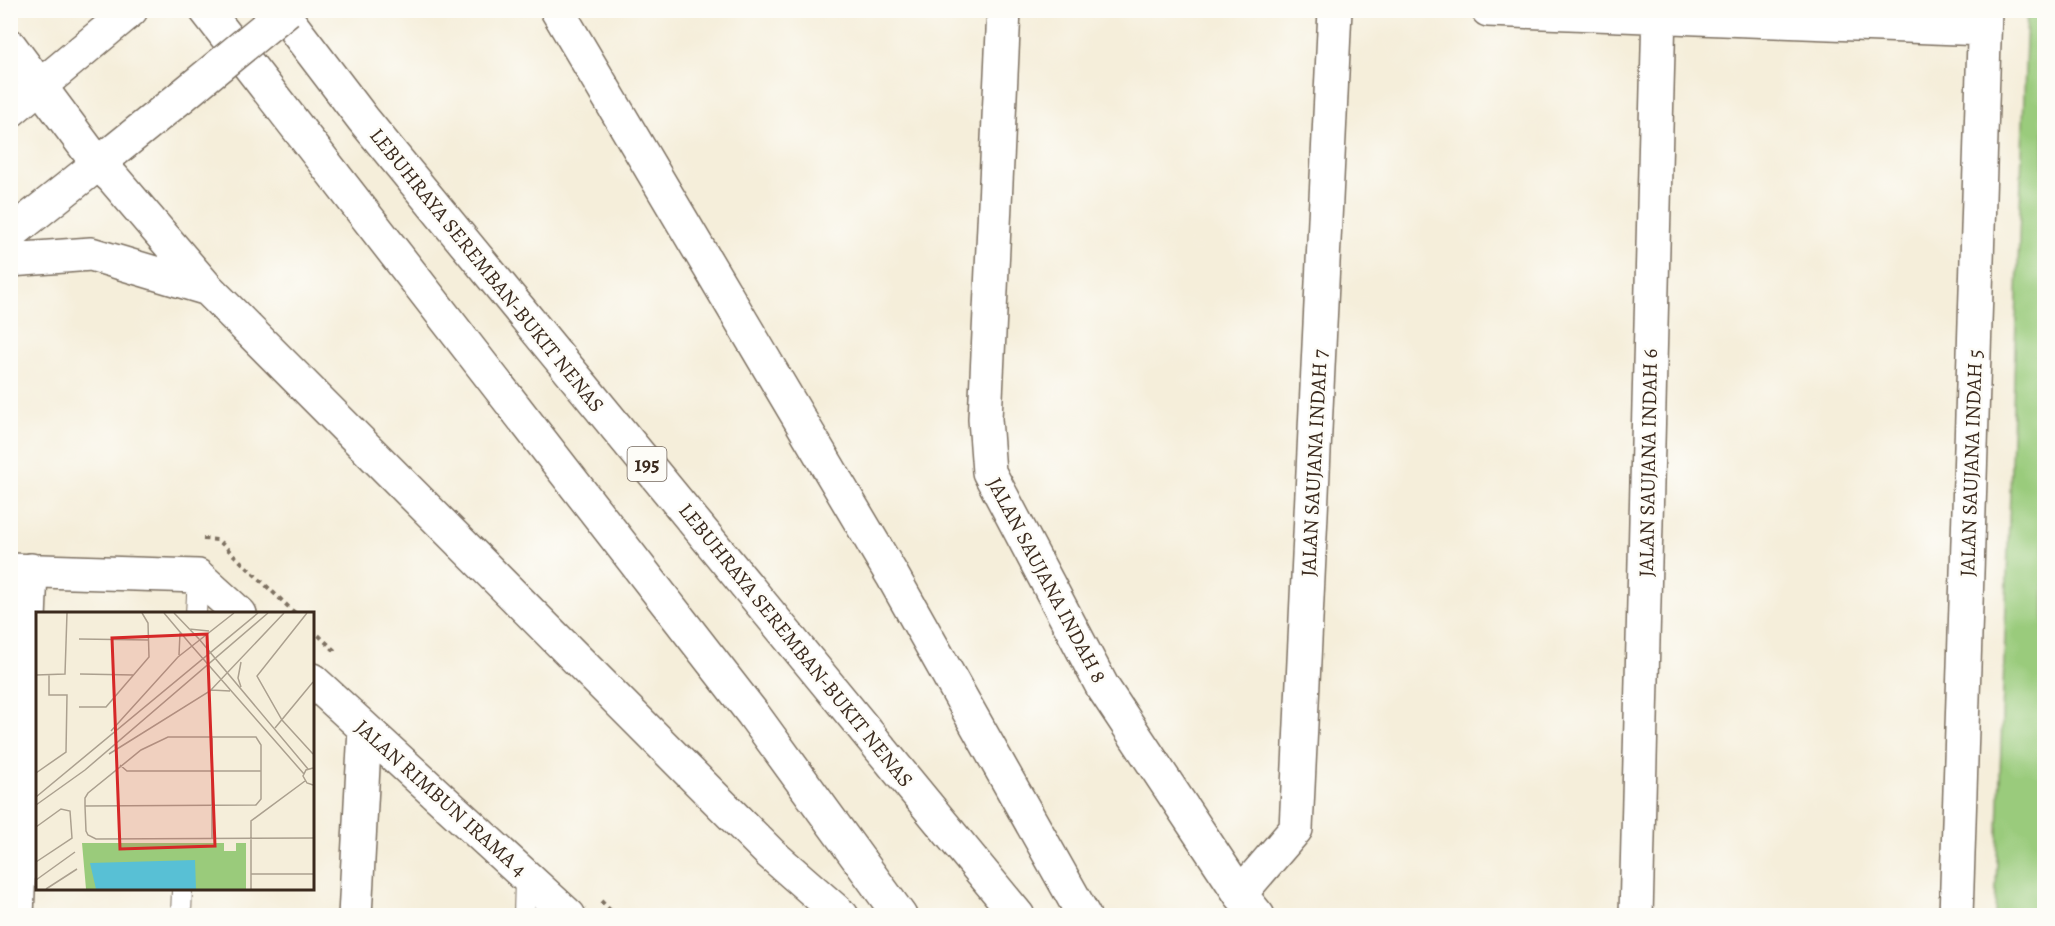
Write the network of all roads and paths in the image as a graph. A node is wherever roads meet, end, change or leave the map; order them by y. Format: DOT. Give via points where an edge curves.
graph roads {
  1 [pos="206,10"];
  2 [pos="280,10"];
  3 [pos="287,10"];
  4 [pos="557,10"];
  5 [pos="1004,10"];
  6 [pos="1335,10"];
  7 [pos="1488,10"];
  8 [pos="1659,14"];
  9 [pos="122,18"];
  10 [pos="1984,20"];
  11 [pos="10,46"];
  12 [pos="40,86"];
  13 [pos="10,111"];
  14 [pos="98,164"];
  15 [pos="10,234"];
  16 [pos="10,260"];
  17 [pos="208,289"];
  18 [pos="21,570"];
  19 [pos="198,576"];
  20 [pos="196,612"];
  21 [pos="238,612"];
  22 [pos="314,682"];
  23 [pos="365,729"];
  24 [pos="525,876"];
  25 [pos="182,890"];
  26 [pos="1249,905"];
  27 [pos="17,915"];
  28 [pos="181,915"];
  29 [pos="356,915"];
  30 [pos="524,915"];
  31 [pos="569,915"];
  32 [pos="842,915"];
  33 [pos="900,915"];
  34 [pos="1018,915"];
  35 [pos="1084,915"];
  36 [pos="1636,915"];
  37 [pos="1956,915"];
  1 -- 33 [label="main road" via="753,714"];
  2 -- 34 [label="main road, LEBUHRAYA SEREMBAN-BUKIT NENAS / 195" via="363,119"];
  3 -- 14 [label="main road, bridge"];
  4 -- 35 [label="main road" via="892,575"];
  5 -- 26 [label="main road, JALAN SAUJANA INDAH 8" via="985,419 989,472 1102,686"];
  6 -- 26 [label="main road, JALAN SAUJANA INDAH 7" via="1296,829"];
  7 -- 8 [label="main road"];
  8 -- 10 [label="main road"];
  8 -- 36 [label="main road, JALAN SAUJANA INDAH 6"];
  9 -- 12 [label="main road"];
  10 -- 37 [label="main road, JALAN SAUJANA INDAH 5"];
  11 -- 12 [label="main road"];
  12 -- 13 [label="main road"];
  12 -- 14 [label="main road"];
  14 -- 15 [label="main road"];
  14 -- 17 [label="main road"];
  16 -- 17 [label="main road" via="91,254"];
  17 -- 32 [label="main road" via="770,853"];
  18 -- 19 [label="main road"];
  18 -- 27 [label="main road"];
  19 -- 20 [label="lane"];
  19 -- 21 [label="main road"];
  22 -- 23 [label="main road, JALAN RIMBUN IRAMA 4"];
  23 -- 24 [label="main road, JALAN RIMBUN IRAMA 4"];
  23 -- 29 [label="main road"];
  24 -- 30 [label="lane"];
  24 -- 31 [label="main road, JALAN RIMBUN IRAMA 4"];
  25 -- 28 [label="lane"];
}
